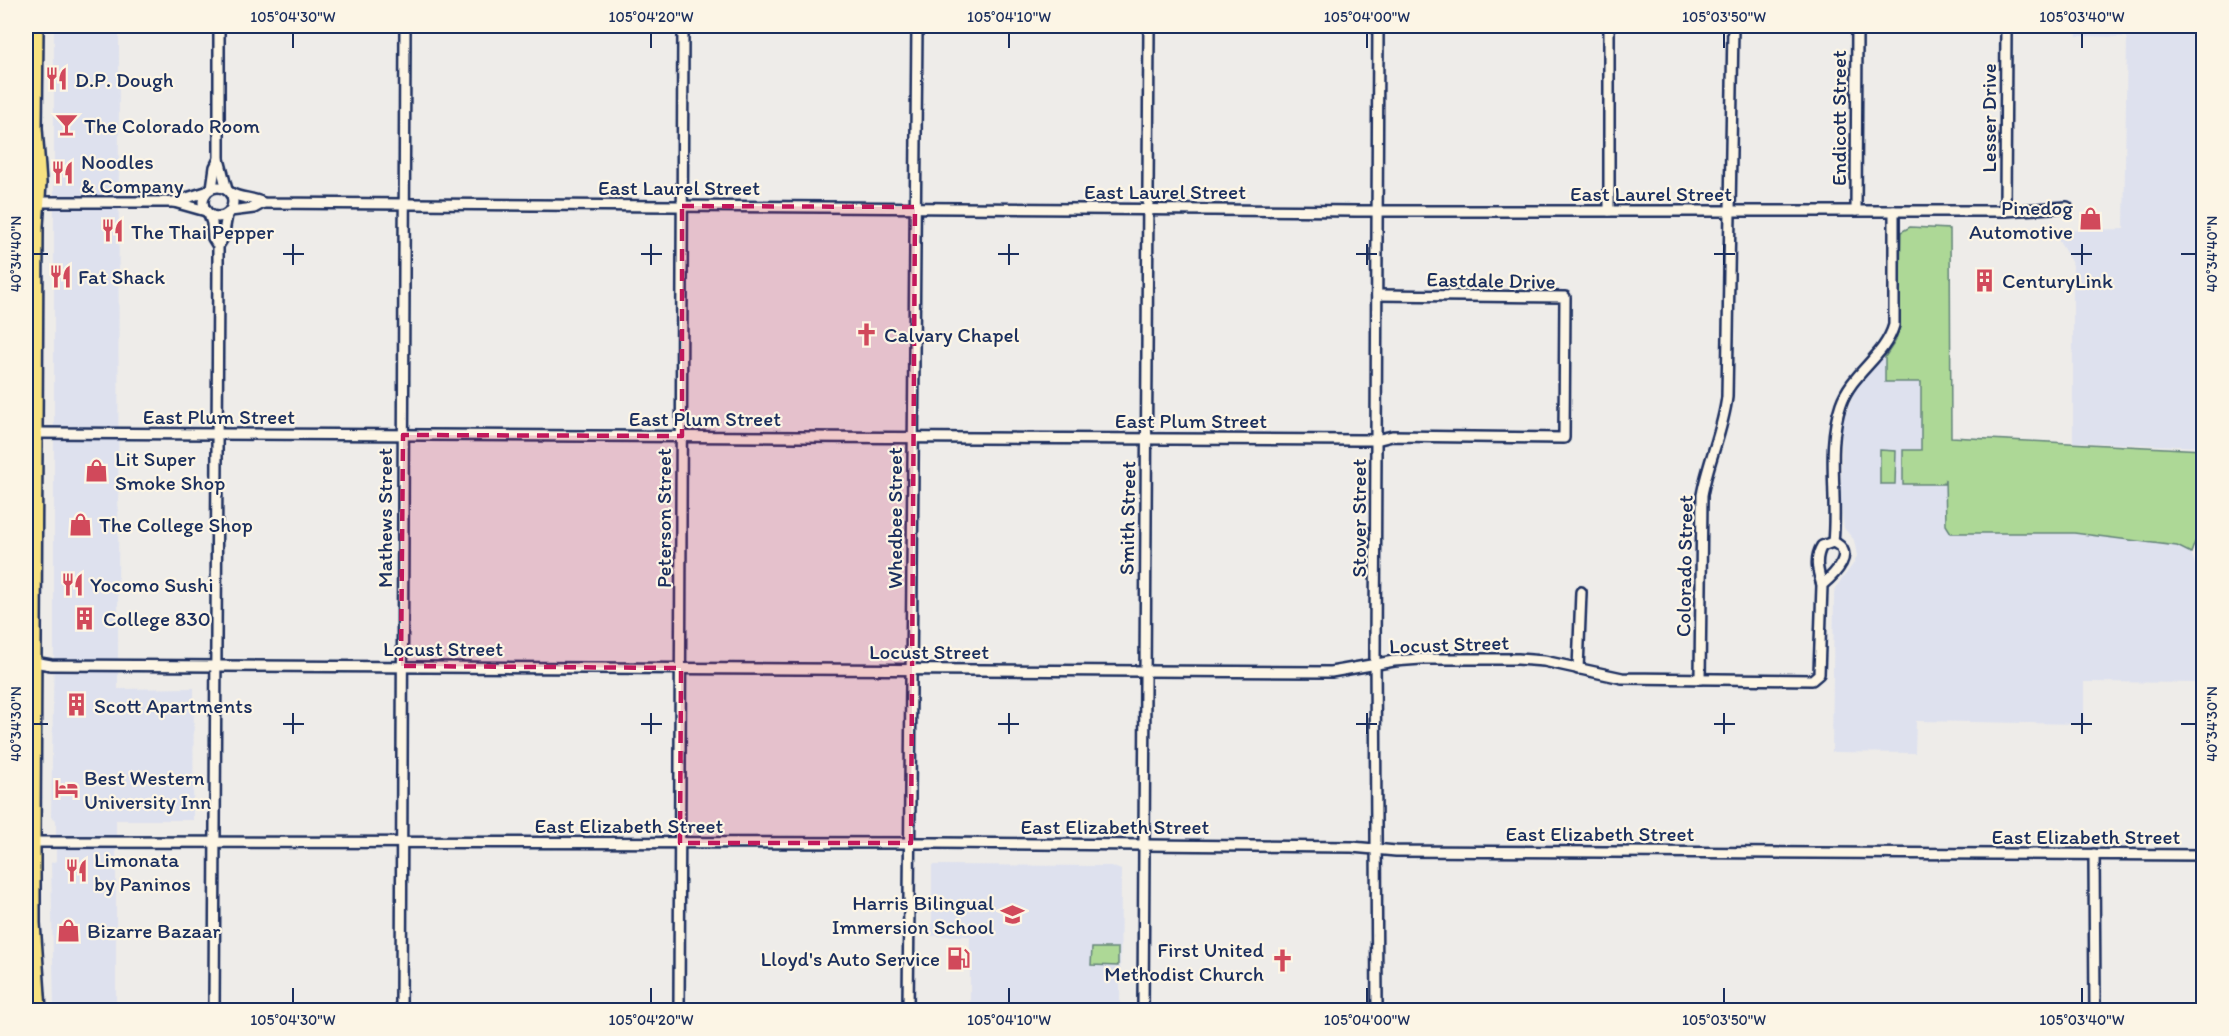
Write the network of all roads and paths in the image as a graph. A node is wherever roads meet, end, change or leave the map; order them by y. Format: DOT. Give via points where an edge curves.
graph roads {
  1 [pos="35,26"];
  2 [pos="219,26"];
  3 [pos="405,26"];
  4 [pos="683,26"];
  5 [pos="917,26"];
  6 [pos="1149,26"];
  7 [pos="1378,26"];
  8 [pos="1609,26"];
  9 [pos="1733,26"];
  10 [pos="1857,26"];
  11 [pos="2006,26"];
  12 [pos="219,159"];
  13 [pos="209,190"];
  14 [pos="229,192"];
  15 [pos="37,202"];
  16 [pos="174,202"];
  17 [pos="263,203"];
  18 [pos="404,204"];
  19 [pos="682,206"];
  20 [pos="915,207"];
  21 [pos="2067,207"];
  22 [pos="1148,209"];
  23 [pos="1377,210"];
  24 [pos="1609,211"];
  25 [pos="1730,211"];
  26 [pos="1856,211"];
  27 [pos="1894,211"];
  28 [pos="2005,211"];
  29 [pos="207,213"];
  30 [pos="228,213"];
  31 [pos="218,246"];
  32 [pos="1377,296"];
  33 [pos="30,432"];
  34 [pos="217,434"];
  35 [pos="403,435"];
  36 [pos="682,436"];
  37 [pos="912,436"];
  38 [pos="1146,438"];
  39 [pos="1376,440"];
  40 [pos="1833,542"];
  41 [pos="1822,585"];
  42 [pos="1581,592"];
  43 [pos="30,658"];
  44 [pos="1375,664"];
  45 [pos="216,665"];
  46 [pos="401,666"];
  47 [pos="681,668"];
  48 [pos="911,669"];
  49 [pos="1578,669"];
  50 [pos="1144,670"];
  51 [pos="1700,679"];
  52 [pos="29,842"];
  53 [pos="215,843"];
  54 [pos="400,843"];
  55 [pos="680,843"];
  56 [pos="911,843"];
  57 [pos="1142,844"];
  58 [pos="1376,849"];
  59 [pos="2094,854"];
  60 [pos="2204,855"];
  61 [pos="38,1011"];
  62 [pos="214,1011"];
  63 [pos="400,1011"];
  64 [pos="679,1011"];
  65 [pos="908,1011"];
  66 [pos="1143,1011"];
  67 [pos="1377,1011"];
  68 [pos="2095,1011"];
  1 -- 15 [label="highway"];
  2 -- 12 [label="street"];
  3 -- 18 [label="street, Mathews Street"];
  4 -- 19 [label="street, Peterson Street"];
  5 -- 20 [label="street, Whedbee Street"];
  6 -- 22 [label="street, Smith Street"];
  7 -- 23 [label="street, Stover Street"];
  8 -- 24 [label="street"];
  9 -- 25 [label="street, Colorado Street"];
  10 -- 26 [label="street, Endicott Street"];
  11 -- 28 [label="street, Lesser Drive"];
  12 -- 13 [label="street"];
  12 -- 14 [label="street"];
  13 -- 14 [label="street" via="218,187"];
  13 -- 16 [label="street"];
  13 -- 29 [label="street" via="203,202"];
  14 -- 17 [label="street, East Laurel Street"];
  14 -- 30 [label="street" via="233,203"];
  15 -- 16 [label="street"];
  15 -- 33 [label="highway"];
  16 -- 29 [label="street"];
  17 -- 18 [label="street, East Laurel Street"];
  17 -- 30 [label="street, East Laurel Street"];
  18 -- 19 [label="street, East Laurel Street"];
  18 -- 35 [label="street, Mathews Street"];
  19 -- 20 [label="street, East Laurel Street"];
  19 -- 36 [label="street, Peterson Street"];
  20 -- 22 [label="street, East Laurel Street"];
  20 -- 37 [label="street, Whedbee Street"];
  21 -- 28 [label="street, East Laurel Street"];
  22 -- 23 [label="street, East Laurel Street"];
  22 -- 38 [label="street, Smith Street"];
  23 -- 24 [label="street, East Laurel Street"];
  23 -- 32 [label="street, Stover Street"];
  24 -- 25 [label="street, East Laurel Street"];
  25 -- 26 [label="street, East Laurel Street"];
  25 -- 51 [label="street, Colorado Street" via="1726,408 1704,482 1700,515"];
  26 -- 27 [label="street, East Laurel Street"];
  27 -- 28 [label="street, East Laurel Street"];
  27 -- 40 [label="street" via="1894,325 1884,349 1861,370 1841,403 1833,445"];
  29 -- 30 [label="street" via="218,217"];
  29 -- 31 [label="street"];
  30 -- 31 [label="street"];
  31 -- 34 [label="street"];
  32 -- 39 [label="street, Stover Street"];
  32 -- 39 [label="street, Eastdale Drive" via="1564,297 1564,438 1392,436"];
  33 -- 34 [label="street, East Plum Street"];
  33 -- 43 [label="highway"];
  34 -- 35 [label="street, East Plum Street"];
  34 -- 45 [label="street"];
  35 -- 36 [label="street, East Plum Street"];
  35 -- 46 [label="street, Mathews Street"];
  36 -- 37 [label="street, East Plum Street"];
  36 -- 47 [label="street, Peterson Street"];
  37 -- 38 [label="street, East Plum Street"];
  37 -- 48 [label="street, Whedbee Street"];
  38 -- 39 [label="street, East Plum Street"];
  38 -- 50 [label="street, Smith Street"];
  39 -- 44 [label="street, Stover Street"];
  40 -- 41 [label="street" via="1822,546 1817,559"];
  40 -- 41 [label="street" via="1839,544 1844,556 1841,566"];
  41 -- 51 [label="street, Locust Street" via="1819,674 1812,680"];
  42 -- 49 [label="street"];
  43 -- 45 [label="street, Locust Street" via="51,665"];
  43 -- 52 [label="highway"];
  44 -- 49 [label="street, Locust Street" via="1421,659 1518,659"];
  44 -- 50 [label="street, Locust Street" via="1331,672"];
  44 -- 58 [label="street, Stover Street"];
  45 -- 46 [label="street, Locust Street"];
  45 -- 53 [label="street"];
  46 -- 47 [label="street, Locust Street"];
  46 -- 54 [label="street, Mathews Street"];
  47 -- 48 [label="street, Locust Street"];
  47 -- 55 [label="street, Peterson Street"];
  48 -- 50 [label="street, Locust Street"];
  48 -- 56 [label="street, Whedbee Street"];
  49 -- 51 [label="street, Locust Street" via="1622,678"];
  50 -- 57 [label="street, Smith Street"];
  52 -- 53 [label="street, East Elizabeth Street"];
  52 -- 61 [label="highway"];
  53 -- 54 [label="street, East Elizabeth Street"];
  53 -- 62 [label="street"];
  54 -- 55 [label="street, East Elizabeth Street"];
  54 -- 63 [label="street, Mathews Street"];
  55 -- 56 [label="street, East Elizabeth Street"];
  55 -- 64 [label="street, Peterson Street"];
  56 -- 57 [label="street, East Elizabeth Street"];
  56 -- 65 [label="street, Whedbee Street"];
  57 -- 58 [label="street, East Elizabeth Street"];
  57 -- 66 [label="street, Smith Street"];
  58 -- 59 [label="street, East Elizabeth Street"];
  58 -- 67 [label="street, Stover Street"];
  59 -- 60 [label="street, East Elizabeth Street"];
  59 -- 68 [label="street"];
}
